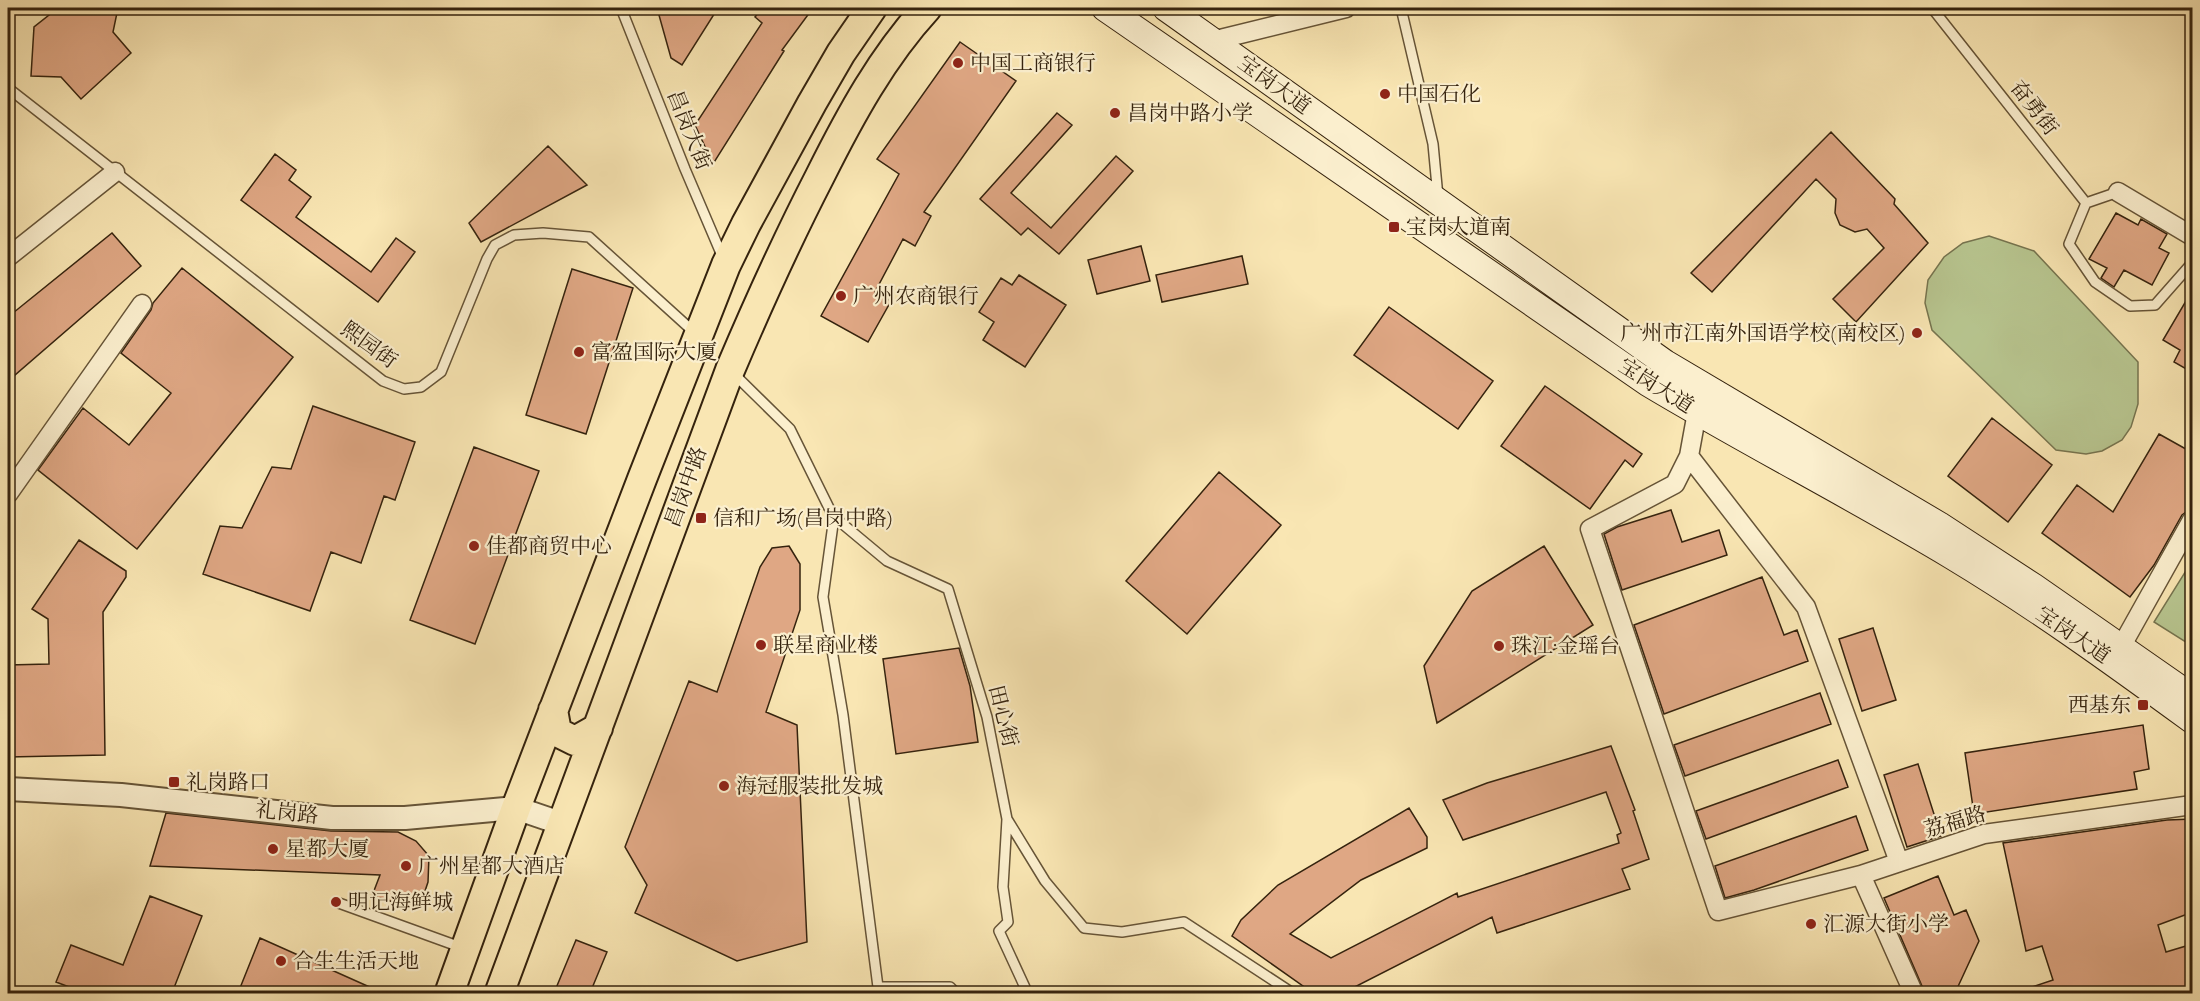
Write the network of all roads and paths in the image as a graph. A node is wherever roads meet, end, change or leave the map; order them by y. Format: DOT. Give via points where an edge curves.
graph roads {
  1 [pos="621,8"];
  2 [pos="873,8"];
  3 [pos="927,8"];
  4 [pos="1105,8"];
  5 [pos="1166,8"];
  6 [pos="1346,8"];
  7 [pos="1401,8"];
  8 [pos="1932,8"];
  9 [pos="1212,41"];
  10 [pos="8,88"];
  11 [pos="115,172"];
  12 [pos="2118,192"];
  13 [pos="1439,202"];
  14 [pos="2086,204"];
  15 [pos="2193,236"];
  16 [pos="8,257"];
  17 [pos="2193,263"];
  18 [pos="726,265"];
  19 [pos="142,304"];
  20 [pos="698,336"];
  21 [pos="730,370"];
  22 [pos="1697,412"];
  23 [pos="1689,456"];
  24 [pos="8,494"];
  25 [pos="834,517"];
  26 [pos="2193,520"];
  27 [pos="2121,647"];
  28 [pos="2193,697"];
  29 [pos="553,710"];
  30 [pos="2193,720"];
  31 [pos="598,728"];
  32 [pos="8,789"];
  33 [pos="2193,805"];
  34 [pos="516,808"];
  35 [pos="1007,819"];
  36 [pos="563,824"];
  37 [pos="1899,862"];
  38 [pos="1861,875"];
  39 [pos="336,902"];
  40 [pos="465,949"];
  41 [pos="449,993"];
  42 [pos="499,993"];
  43 [pos="957,993"];
  44 [pos="1028,993"];
  45 [pos="1294,993"];
  46 [pos="1914,993"];
  1 -- 18 [label="lane, 昌岗大街"];
  2 -- 18 [label="main road, 昌岗中路" via="812,103"];
  3 -- 21 [label="main road, 昌岗中路" via="866,88 787,241"];
  4 -- 22 [label="main road, 宝岗大道" via="1618,363"];
  5 -- 9 [label="main road, 宝岗大道"];
  6 -- 9 [label="street"];
  7 -- 13 [label="lane" via="1433,144"];
  8 -- 14 [label="lane, 奋勇街"];
  9 -- 13 [label="main road, 宝岗大道"];
  10 -- 11 [label="lane, 熙园街"];
  11 -- 16 [label="street"];
  11 -- 20 [label="lane, 熙园街" via="383,381 404,389 421,387 441,372 487,259 495,245 514,235 589,237"];
  12 -- 14 [label="lane"];
  12 -- 15 [label="street"];
  13 -- 27 [label="main road, 宝岗大道" via="1665,363 1939,525"];
  14 -- 17 [label="lane" via="2069,244 2095,282 2130,306 2155,305"];
  18 -- 20 [label="main road, 昌岗中路"];
  19 -- 24 [label="street"];
  20 -- 29 [label="main road, 昌岗中路"];
  21 -- 25 [label="lane, 田心街" via="790,429"];
  21 -- 31 [label="main road, 昌岗中路"];
  22 -- 23 [label="street"];
  22 -- 30 [label="main road, 宝岗大道" via="1960,562 2078,638"];
  23 -- 37 [label="street" via="1806,607"];
  23 -- 38 [label="street, 荔福路" via="1675,484 1590,529 1718,911"];
  25 -- 35 [label="lane, 田心街" via="887,561 948,589 987,717"];
  25 -- 43 [label="lane" via="823,597 843,715 878,987 950,987"];
  26 -- 27 [label="street"];
  27 -- 28 [label="main road, 宝岗大道"];
  29 -- 31 [label="main road" via="557,732 575,741"];
  29 -- 34 [label="main road, 昌岗中路"];
  31 -- 36 [label="main road, 昌岗中路"];
  32 -- 34 [label="street, 礼岗路" via="121,795 332,818 405,818"];
  33 -- 37 [label="street, 荔福路" via="1984,834"];
  34 -- 36 [label="street, 礼岗路"];
  34 -- 40 [label="main road, 昌岗中路"];
  35 -- 44 [label="lane" via="1003,887 1008,921 999,931"];
  35 -- 45 [label="lane, 田心街" via="1045,881 1084,928 1122,932 1184,922"];
  36 -- 42 [label="main road, 昌岗中路"];
  37 -- 38 [label="street, 荔福路"];
  38 -- 46 [label="street"];
  39 -- 40 [label="lane"];
  40 -- 41 [label="main road, 昌岗中路"];
}
